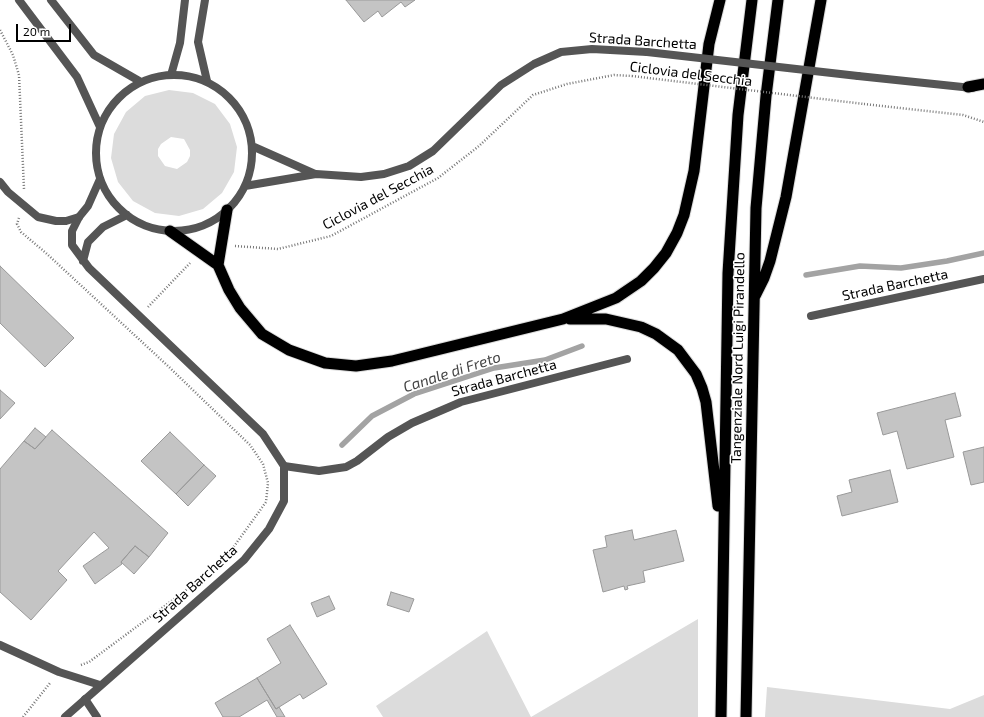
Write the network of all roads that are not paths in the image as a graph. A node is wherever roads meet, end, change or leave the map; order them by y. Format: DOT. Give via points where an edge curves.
graph roads {
  1 [pos="19,0"];
  2 [pos="51,0"];
  3 [pos="185,0"];
  4 [pos="205,0"];
  5 [pos="720,0"];
  6 [pos="752,0"];
  7 [pos="778,0"];
  8 [pos="821,0"];
  9 [pos="171,74"];
  10 [pos="141,82"];
  11 [pos="207,82"];
  12 [pos="984,84"];
  13 [pos="968,87"];
  14 [pos="984,89"];
  15 [pos="100,127"];
  16 [pos="252,146"];
  17 [pos="316,174"];
  18 [pos="100,179"];
  19 [pos="0,182"];
  20 [pos="245,186"];
  21 [pos="227,210"];
  22 [pos="127,216"];
  23 [pos="79,217"];
  24 [pos="170,231"];
  25 [pos="83,261"];
  26 [pos="218,265"];
  27 [pos="984,279"];
  28 [pos="754,298"];
  29 [pos="811,316"];
  30 [pos="563,319"];
  31 [pos="627,359"];
  32 [pos="284,466"];
  33 [pos="723,556"];
  34 [pos="0,645"];
  35 [pos="100,685"];
  36 [pos="85,699"];
  37 [pos="64,717"];
  38 [pos="97,717"];
  39 [pos="721,717"];
  40 [pos="746,717"];
  1 -- 15 [label="street" via="77,77"];
  2 -- 10 [label="street" via="94,55"];
  3 -- 9 [label="street" via="180,43"];
  4 -- 11 [label="street" via="198,42"];
  5 -- 30 [label="highway" via="709,44 689,198 677,233 666,253 641,281 616,298"];
  6 -- 33 [label="highway, Tangenziale Nord Luigi Pirandello" via="738,114 731,218"];
  7 -- 28 [label="highway, Tangenziale Nord Luigi Pirandello" via="756,208"];
  8 -- 28 [label="highway" via="786,197 770,261"];
  9 -- 10 [label="street"];
  9 -- 11 [label="street" via="187,75"];
  10 -- 15 [label="street" via="114,103"];
  11 -- 16 [label="street" via="226,94 239,108 248,127"];
  12 -- 13 [label="highway"];
  13 -- 14 [label="street, Strada Barchetta"];
  13 -- 17 [label="street, Strada Barchetta, bridge" via="647,52 592,49 561,52 534,64 501,85 433,151 409,166 384,174 361,177"];
  15 -- 18 [label="street" via="96,157"];
  16 -- 17 [label="street, Strada Barchetta"];
  16 -- 20 [label="street" via="251,166"];
  17 -- 20 [label="street, Strada Barchetta"];
  18 -- 22 [label="street" via="113,201"];
  18 -- 23 [label="street" via="88,206"];
  19 -- 23 [label="street" via="38,217 66,221"];
  20 -- 21 [label="street"];
  21 -- 24 [label="street" via="201,226"];
  21 -- 26 [label="highway"];
  22 -- 24 [label="street" via="153,228"];
  22 -- 25 [label="street" via="103,227 88,242"];
  23 -- 25 [label="street" via="72,231 72,245"];
  24 -- 26 [label="highway"];
  25 -- 32 [label="street" via="263,434"];
  26 -- 30 [label="highway" via="240,308 262,334 288,350 325,363 372,365"];
  27 -- 29 [label="street, Strada Barchetta"];
  28 -- 40 [label="highway, Tangenziale Nord Luigi Pirandello"];
  30 -- 33 [label="highway" via="606,319 641,327 678,350 696,374 709,417"];
  31 -- 32 [label="street, Strada Barchetta" via="461,402 412,423 346,467 319,471"];
  32 -- 35 [label="street, Strada Barchetta" via="284,501 269,528 244,560"];
  33 -- 39 [label="highway, Tangenziale Nord Luigi Pirandello"];
  34 -- 35 [label="street" via="59,672"];
  35 -- 36 [label="street, Strada Barchetta"];
  36 -- 37 [label="street, Strada Barchetta"];
  36 -- 38 [label="street"];
}
